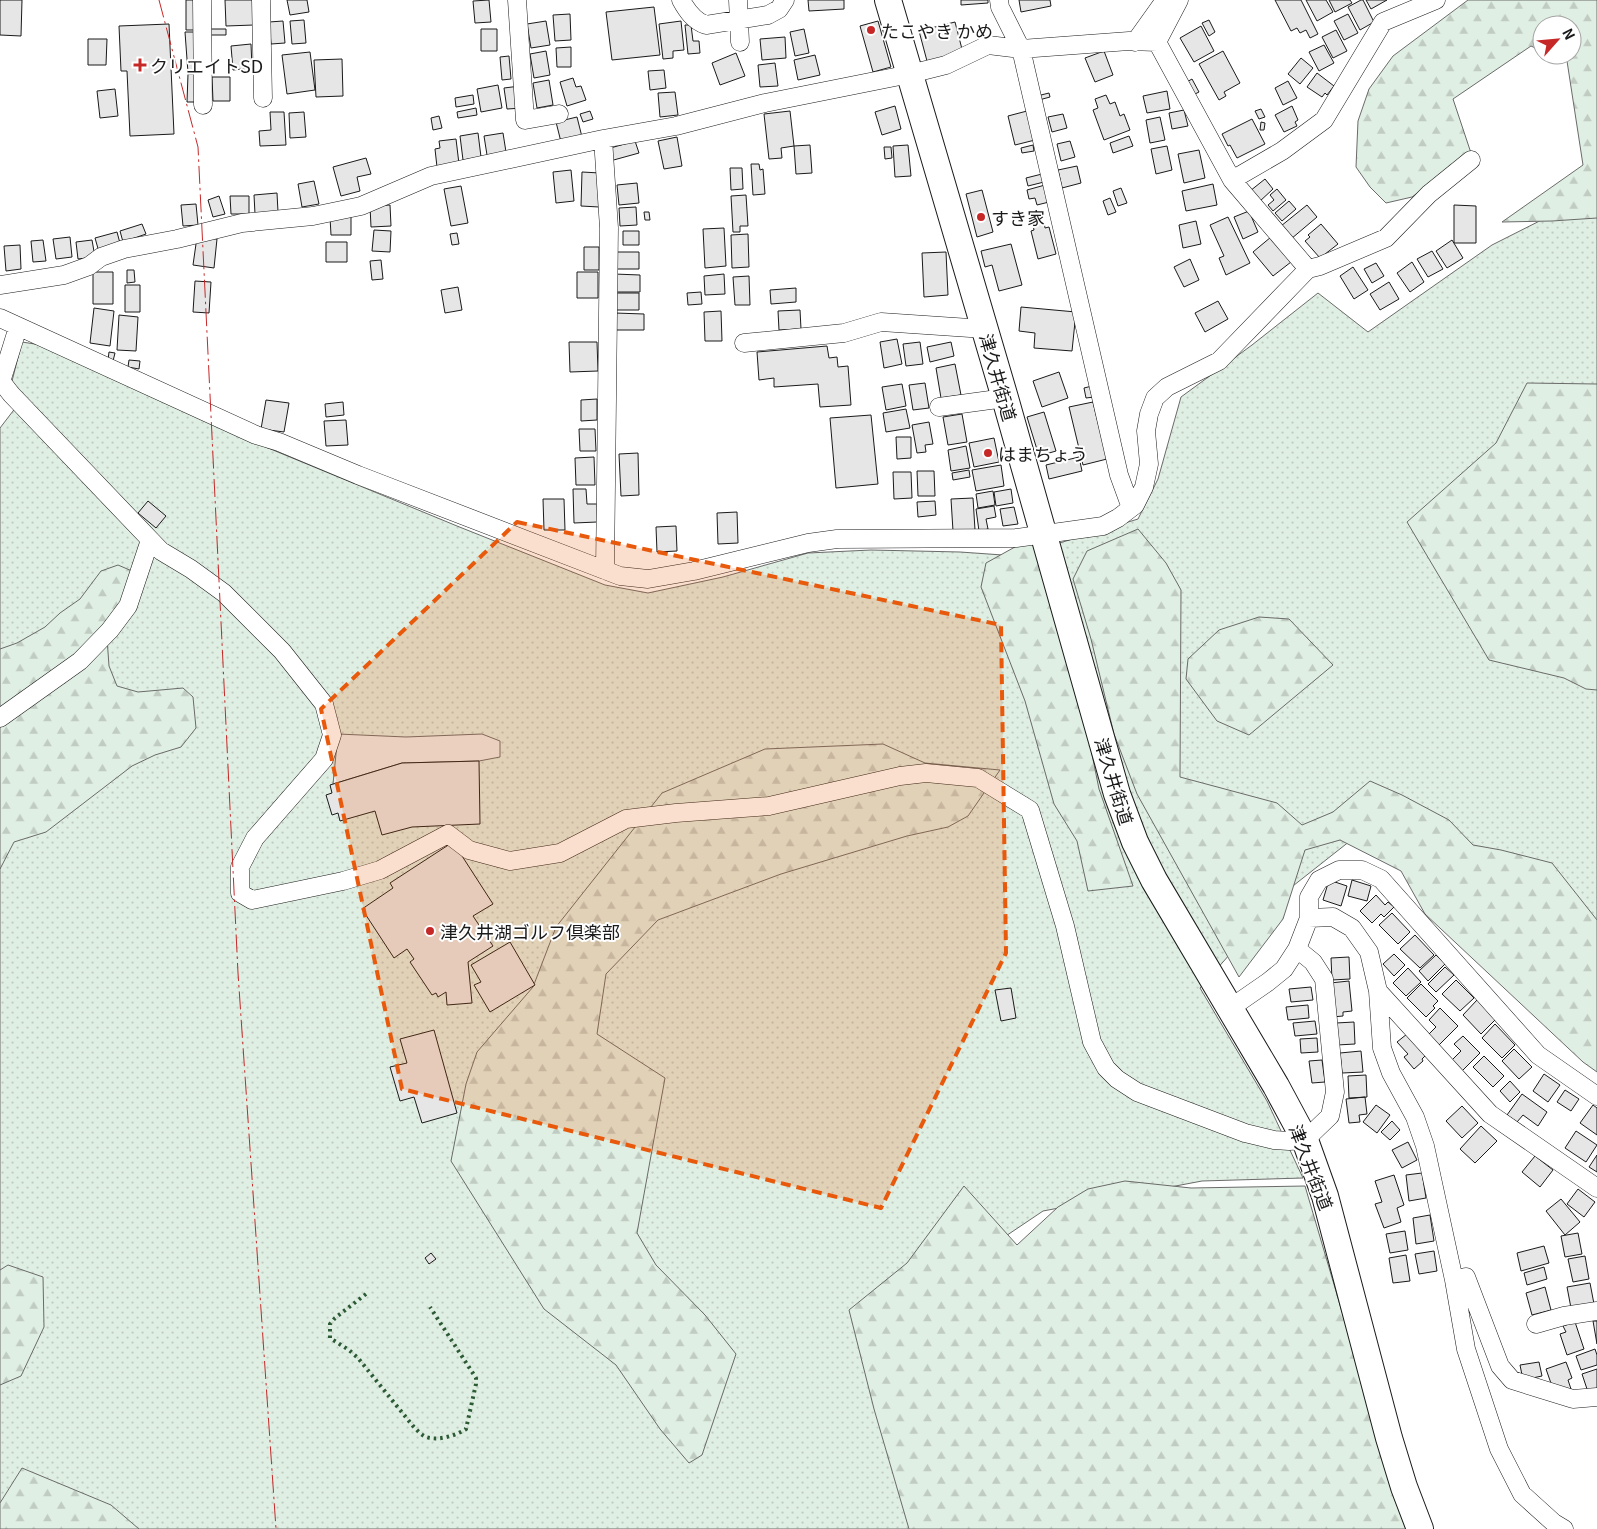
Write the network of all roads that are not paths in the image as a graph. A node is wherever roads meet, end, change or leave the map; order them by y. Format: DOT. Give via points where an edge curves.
graph roads {
  1 [pos="202,0"];
  2 [pos="261,0"];
  3 [pos="517,0"];
  4 [pos="681,0"];
  5 [pos="738,0"];
  6 [pos="785,0"];
  7 [pos="888,0"];
  8 [pos="999,0"];
  9 [pos="1165,0"];
  10 [pos="1178,0"];
  11 [pos="1436,0"];
  12 [pos="739,20"];
  13 [pos="740,42"];
  14 [pos="1134,42"];
  15 [pos="1158,42"];
  16 [pos="1021,49"];
  17 [pos="910,74"];
  18 [pos="263,98"];
  19 [pos="203,105"];
  20 [pos="559,114"];
  21 [pos="604,139"];
  22 [pos="1471,160"];
  23 [pos="1232,180"];
  24 [pos="1308,269"];
  25 [pos="0,285"];
  26 [pos="0,318"];
  27 [pos="18,327"];
  28 [pos="985,329"];
  29 [pos="744,343"];
  30 [pos="0,383"];
  31 [pos="1005,398"];
  32 [pos="938,407"];
  33 [pos="1131,508"];
  34 [pos="1044,535"];
  35 [pos="150,540"];
  36 [pos="605,570"];
  37 [pos="0,718"];
  38 [pos="1309,918"];
  39 [pos="1297,949"];
  40 [pos="1378,991"];
  41 [pos="1229,1009"];
  42 [pos="1597,1096"];
  43 [pos="1305,1140"];
  44 [pos="1597,1188"];
  45 [pos="1454,1280"];
  46 [pos="1597,1311"];
  47 [pos="1536,1324"];
  48 [pos="1597,1397"];
  49 [pos="1420,1529"];
  50 [pos="1564,1529"];
  1 -- 19 [label="street"];
  2 -- 18 [label="street"];
  3 -- 20 [label="street" via="525,120"];
  4 -- 12 [label="street" via="699,23 706,26"];
  5 -- 12 [label="street"];
  6 -- 12 [label="street" via="779,9 768,15"];
  7 -- 17 [label="highway, 津久井街道"];
  8 -- 16 [label="street"];
  9 -- 14 [label="street"];
  10 -- 15 [label="street"];
  11 -- 23 [label="street" via="1383,22 1324,120 1282,151"];
  12 -- 13 [label="street"];
  14 -- 15 [label="street"];
  14 -- 16 [label="street"];
  15 -- 23 [label="street"];
  16 -- 17 [label="street" via="988,45 946,65"];
  16 -- 33 [label="street" via="1119,475"];
  17 -- 21 [label="street" via="765,102 676,126"];
  17 -- 28 [label="highway, 津久井街道"];
  21 -- 25 [label="street" via="432,176 361,206 313,216 242,223 124,249 64,275"];
  21 -- 36 [label="street" via="609,228"];
  22 -- 24 [label="street" via="1429,194 1386,238"];
  23 -- 24 [label="street"];
  24 -- 33 [label="street" via="1219,361 1167,388 1156,398 1146,431 1149,464 1144,487"];
  26 -- 27 [label="street"];
  27 -- 30 [label="street"];
  27 -- 36 [label="street" via="256,435"];
  28 -- 29 [label="street" via="881,322 844,333"];
  28 -- 31 [label="highway, 津久井街道"];
  30 -- 35 [label="street"];
  31 -- 32 [label="street"];
  31 -- 34 [label="highway, 津久井街道"];
  33 -- 34 [label="street" via="1103,526"];
  34 -- 36 [label="street" via="837,539 648,580"];
  34 -- 41 [label="highway, 津久井街道" via="1118,794 1135,842"];
  35 -- 37 [label="street" via="128,606 110,630 80,661"];
  35 -- 43 [label="street" via="161,551 224,593 282,651 324,704 332,735 324,760 254,838 240,867 240,893 252,900 380,870 448,834 469,850 510,860 560,853 626,819 769,806 900,776 926,773 978,778 1030,810 1065,926 1092,1042 1106,1068 1137,1092 1245,1133 1274,1140"];
  38 -- 39 [label="street"];
  38 -- 40 [label="street" via="1333,918 1352,928 1369,952"];
  38 -- 42 [label="street" via="1309,897 1319,880 1339,870 1362,870 1381,878 1538,1055"];
  39 -- 41 [label="street" via="1284,969"];
  39 -- 43 [label="street" via="1313,962 1324,979 1335,1092 1330,1116"];
  40 -- 44 [label="street" via="1490,1114"];
  40 -- 45 [label="street" via="1382,1048 1425,1146"];
  41 -- 43 [label="highway, 津久井街道"];
  43 -- 49 [label="highway, 津久井街道" via="1325,1196 1389,1438"];
  45 -- 48 [label="street" via="1466,1277 1500,1366 1512,1380 1573,1399"];
  45 -- 50 [label="street" via="1466,1348 1499,1449 1522,1494"];
  46 -- 47 [label="street"];
}
